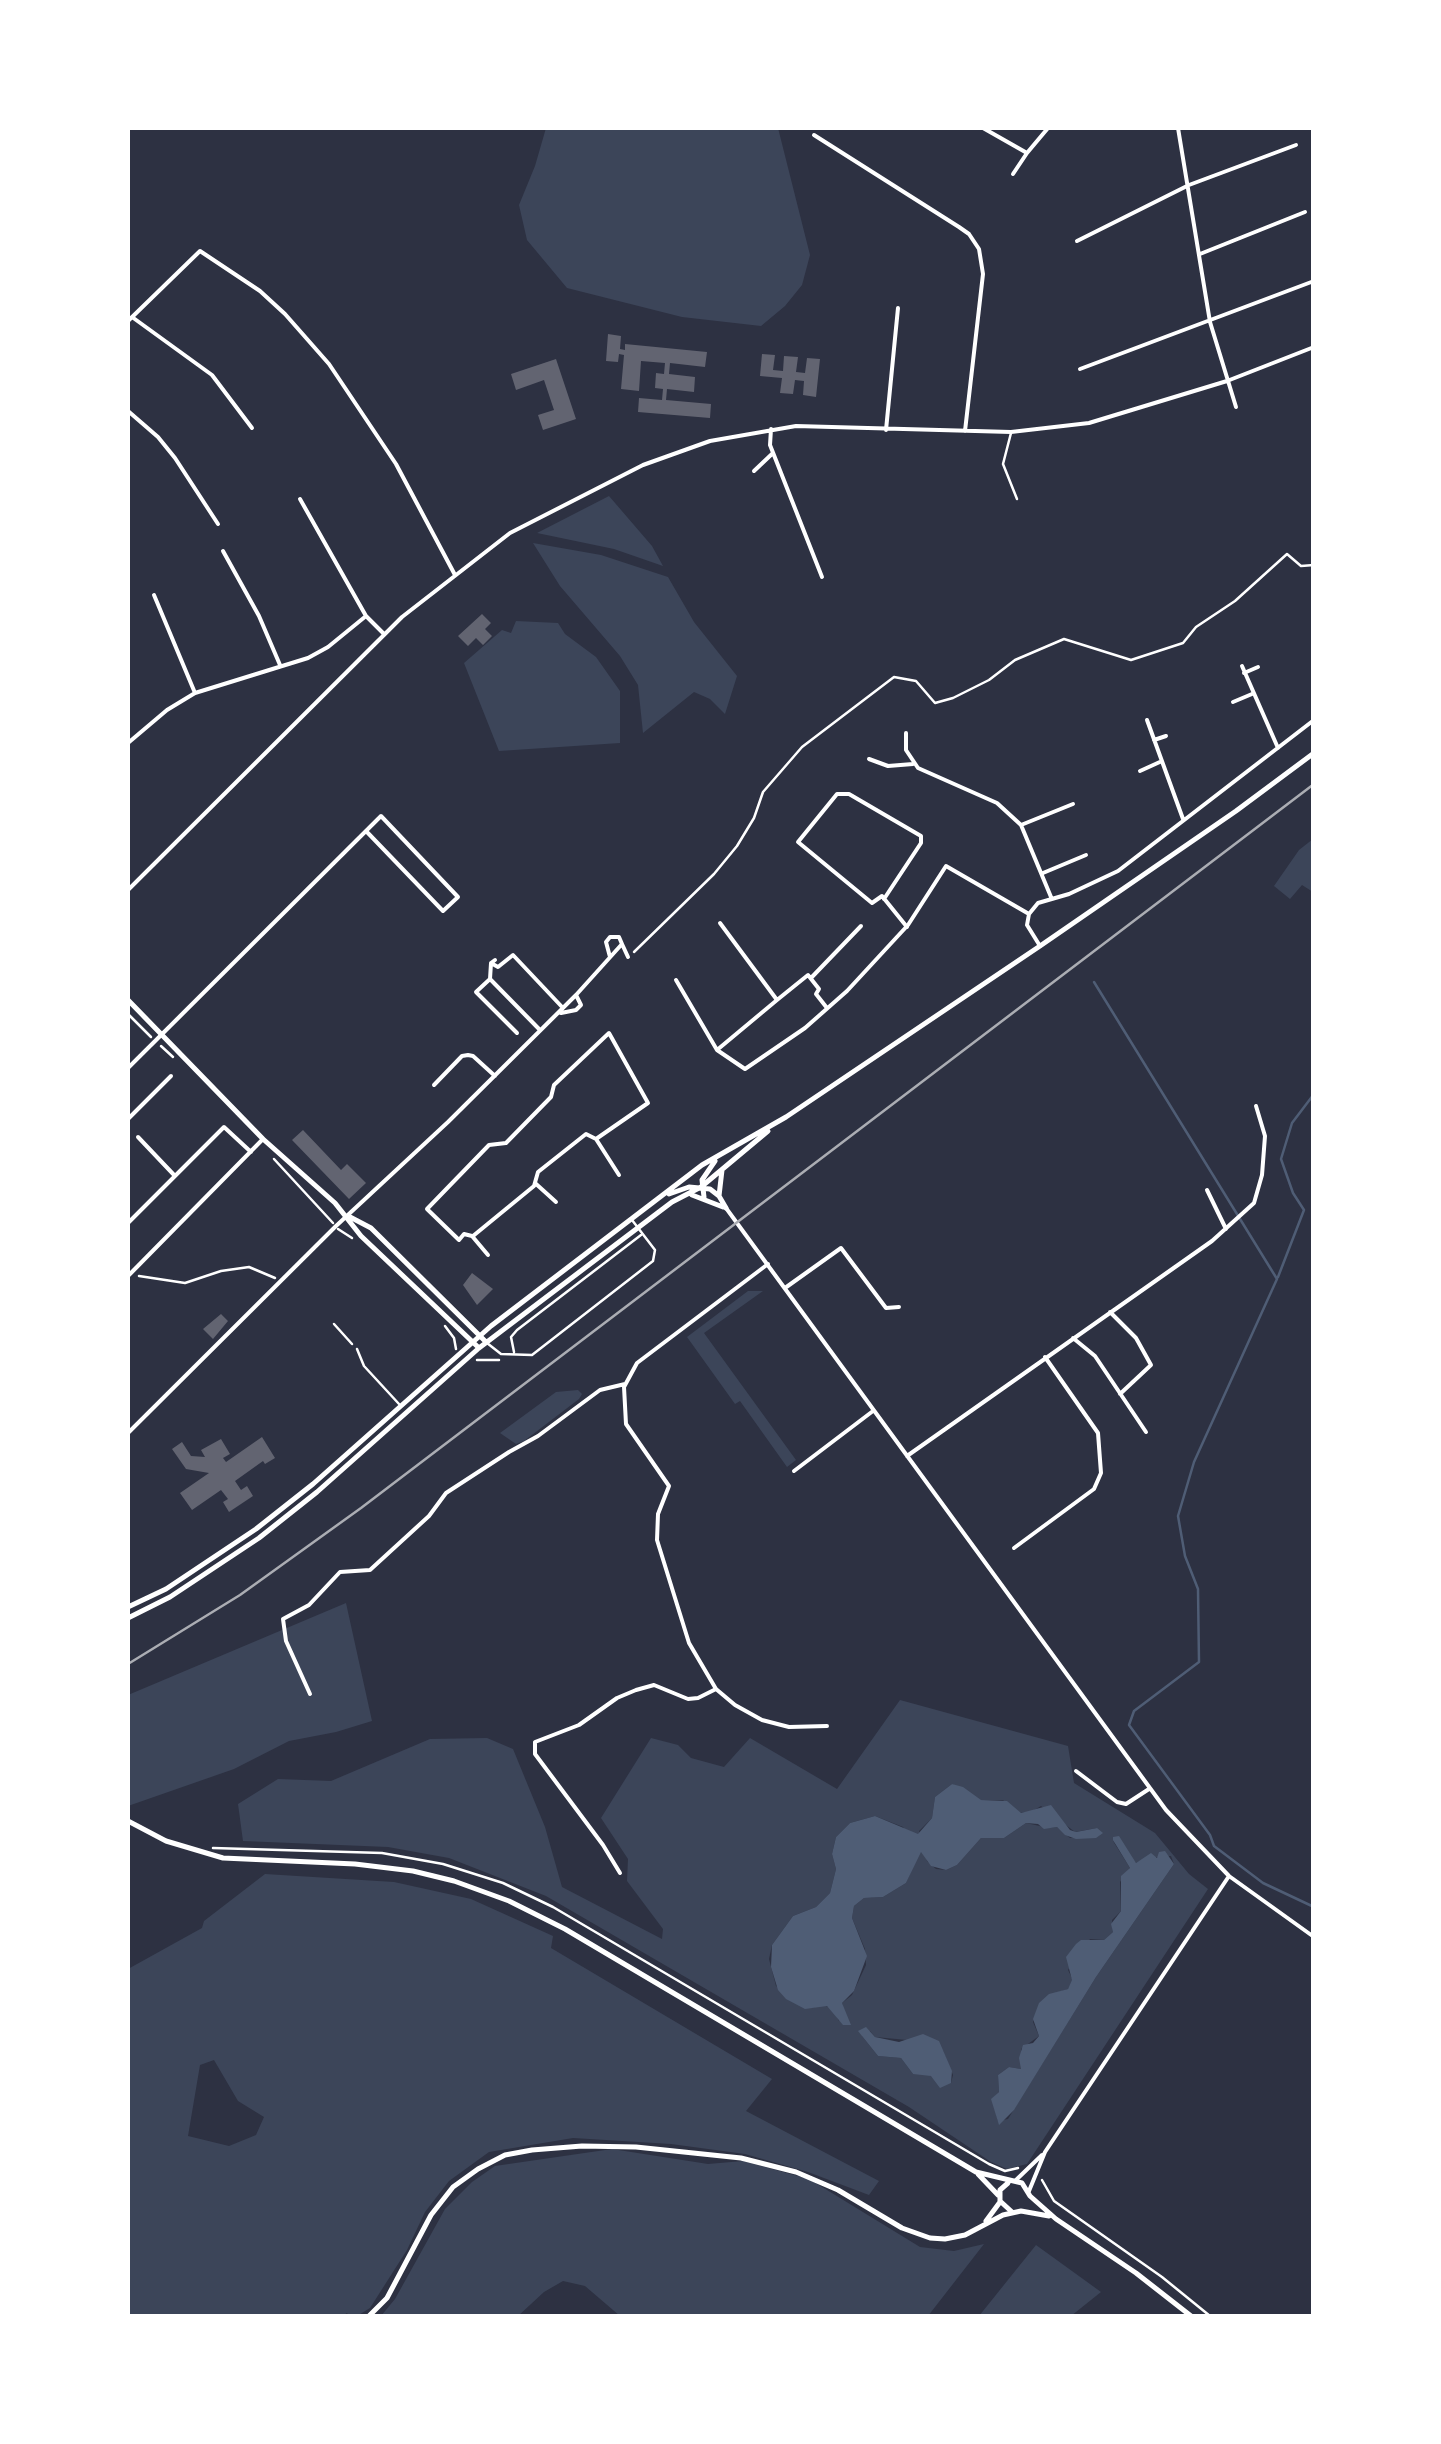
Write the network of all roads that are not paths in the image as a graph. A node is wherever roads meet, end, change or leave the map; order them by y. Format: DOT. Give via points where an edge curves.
graph roads {
  1 [pos="983,128"];
  2 [pos="1048,128"];
  3 [pos="1178,128"];
  4 [pos="814,136"];
  5 [pos="1296,145"];
  6 [pos="1027,153"];
  7 [pos="1014,174"];
  8 [pos="1189,185"];
  9 [pos="1305,212"];
  10 [pos="1077,240"];
  11 [pos="1200,254"];
  12 [pos="1314,280"];
  13 [pos="898,308"];
  14 [pos="130,319"];
  15 [pos="1210,322"];
  16 [pos="1314,346"];
  17 [pos="1080,369"];
  18 [pos="1228,382"];
  19 [pos="1236,407"];
  20 [pos="128,411"];
  21 [pos="252,428"];
  22 [pos="772,429"];
  23 [pos="886,430"];
  24 [pos="965,432"];
  25 [pos="1011,432"];
  26 [pos="772,453"];
  27 [pos="754,471"];
  28 [pos="300,498"];
  29 [pos="1017,499"];
  30 [pos="218,524"];
  31 [pos="223,551"];
  32 [pos="455,575"];
  33 [pos="822,577"];
  34 [pos="154,595"];
  35 [pos="366,616"];
  36 [pos="383,633"];
  37 [pos="280,664"];
  38 [pos="1242,666"];
  39 [pos="1258,667"];
  40 [pos="1244,673"];
  41 [pos="195,693"];
  42 [pos="1252,694"];
  43 [pos="1232,702"];
  44 [pos="1147,720"];
  45 [pos="1314,720"];
  46 [pos="906,734"];
  47 [pos="1166,736"];
  48 [pos="1154,740"];
  49 [pos="128,743"];
  50 [pos="1278,748"];
  51 [pos="1314,753"];
  52 [pos="869,759"];
  53 [pos="1162,762"];
  54 [pos="914,763"];
  55 [pos="1140,771"];
  56 [pos="1074,804"];
  57 [pos="1184,819"];
  58 [pos="1021,825"];
  59 [pos="366,830"];
  60 [pos="1086,855"];
  61 [pos="1043,873"];
  62 [pos="130,882"];
  63 [pos="128,890"];
  64 [pos="1051,897"];
  65 [pos="884,899"];
  66 [pos="1029,914"];
  67 [pos="720,923"];
  68 [pos="862,926"];
  69 [pos="906,927"];
  70 [pos="622,944"];
  71 [pos="1040,946"];
  72 [pos="610,958"];
  73 [pos="628,958"];
  74 [pos="811,978"];
  75 [pos="490,979"];
  76 [pos="676,980"];
  77 [pos="576,996"];
  78 [pos="128,1000"];
  79 [pos="777,1000"];
  80 [pos="563,1008"];
  81 [pos="827,1008"];
  82 [pos="557,1014"];
  83 [pos="540,1030"];
  84 [pos="517,1033"];
  85 [pos="161,1034"];
  86 [pos="717,1050"];
  87 [pos="128,1068"];
  88 [pos="172,1076"];
  89 [pos="495,1076"];
  90 [pos="434,1085"];
  91 [pos="1256,1106"];
  92 [pos="786,1117"];
  93 [pos="128,1119"];
  94 [pos="138,1136"];
  95 [pos="263,1139"];
  96 [pos="596,1139"];
  97 [pos="251,1152"];
  98 [pos="717,1158"];
  99 [pos="722,1168"];
  100 [pos="619,1175"];
  101 [pos="175,1176"];
  102 [pos="535,1182"];
  103 [pos="700,1187"];
  104 [pos="1208,1190"];
  105 [pos="688,1194"];
  106 [pos="719,1196"];
  107 [pos="662,1197"];
  108 [pos="704,1197"];
  109 [pos="556,1202"];
  110 [pos="726,1208"];
  111 [pos="347,1216"];
  112 [pos="632,1220"];
  113 [pos="128,1224"];
  114 [pos="1226,1229"];
  115 [pos="640,1231"];
  116 [pos="472,1236"];
  117 [pos="488,1255"];
  118 [pos="768,1264"];
  119 [pos="128,1265"];
  120 [pos="130,1273"];
  121 [pos="785,1288"];
  122 [pos="899,1306"];
  123 [pos="1110,1312"];
  124 [pos="480,1335"];
  125 [pos="1073,1338"];
  126 [pos="472,1342"];
  127 [pos="486,1342"];
  128 [pos="479,1348"];
  129 [pos="356,1349"];
  130 [pos="517,1355"];
  131 [pos="1045,1357"];
  132 [pos="625,1384"];
  133 [pos="1120,1394"];
  134 [pos="400,1405"];
  135 [pos="873,1411"];
  136 [pos="1146,1432"];
  137 [pos="128,1433"];
  138 [pos="907,1456"];
  139 [pos="794,1471"];
  140 [pos="1014,1548"];
  141 [pos="128,1607"];
  142 [pos="128,1618"];
  143 [pos="716,1689"];
  144 [pos="310,1694"];
  145 [pos="828,1726"];
  146 [pos="1076,1771"];
  147 [pos="1150,1789"];
  148 [pos="128,1821"];
  149 [pos="620,1873"];
  150 [pos="1229,1876"];
  151 [pos="1314,1937"];
  152 [pos="1045,2152"];
  153 [pos="976,2172"];
  154 [pos="1012,2182"];
  155 [pos="1029,2193"];
  156 [pos="999,2199"];
  157 [pos="1018,2212"];
  158 [pos="1056,2219"];
  159 [pos="980,2227"];
  160 [pos="369,2316"];
  161 [pos="1190,2316"];
  1 -- 6 [label="street"];
  2 -- 6 [label="street"];
  3 -- 8 [label="street"];
  4 -- 24 [label="street" via="959,227 979,249 983,274"];
  5 -- 8 [label="street"];
  6 -- 7 [label="street"];
  8 -- 10 [label="street"];
  8 -- 11 [label="street"];
  9 -- 11 [label="street"];
  11 -- 15 [label="street"];
  12 -- 15 [label="street"];
  13 -- 23 [label="street"];
  14 -- 21 [label="street" via="212,376"];
  14 -- 32 [label="street" via="200,251 260,290 329,364 396,464"];
  15 -- 17 [label="street"];
  15 -- 18 [label="street"];
  16 -- 18 [label="street"];
  18 -- 19 [label="street"];
  18 -- 25 [label="street" via="1089,424"];
  20 -- 30 [label="street" via="175,458"];
  22 -- 23 [label="street"];
  22 -- 26 [label="street"];
  22 -- 32 [label="street" via="670,454 537,517"];
  23 -- 24 [label="street"];
  24 -- 25 [label="street"];
  25 -- 29 [label="lane" via="1003,464"];
  26 -- 27 [label="street"];
  26 -- 33 [label="street"];
  28 -- 35 [label="street"];
  31 -- 37 [label="street"];
  32 -- 36 [label="street"];
  34 -- 41 [label="street"];
  35 -- 36 [label="street"];
  35 -- 37 [label="street" via="328,647"];
  36 -- 62 [label="street"];
  37 -- 41 [label="street"];
  38 -- 40 [label="street"];
  39 -- 40 [label="street"];
  40 -- 42 [label="street"];
  41 -- 49 [label="street"];
  42 -- 43 [label="street"];
  42 -- 50 [label="street"];
  44 -- 48 [label="street"];
  45 -- 50 [label="street"];
  46 -- 54 [label="street"];
  47 -- 48 [label="street"];
  48 -- 53 [label="street"];
  50 -- 57 [label="street"];
  51 -- 71 [label="street"];
  52 -- 54 [label="street" via="888,766"];
  53 -- 55 [label="street"];
  53 -- 57 [label="street"];
  54 -- 58 [label="street" via="997,803"];
  56 -- 58 [label="street"];
  57 -- 64 [label="street" via="1118,871"];
  58 -- 61 [label="street"];
  59 -- 59 [label="street" via="380,816 458,896 443,912"];
  59 -- 85 [label="street"];
  60 -- 61 [label="street"];
  61 -- 64 [label="street"];
  62 -- 63 [label="street"];
  64 -- 66 [label="street"];
  65 -- 65 [label="street" via="872,902 798,842 836,794 848,794 921,836"];
  65 -- 69 [label="street"];
  66 -- 69 [label="street" via="946,866"];
  66 -- 71 [label="street"];
  67 -- 79 [label="street"];
  68 -- 74 [label="street"];
  69 -- 81 [label="street"];
  70 -- 72 [label="street"];
  70 -- 72 [label="street" via="610,936"];
  70 -- 73 [label="street"];
  71 -- 92 [label="street"];
  72 -- 77 [label="street"];
  74 -- 79 [label="street"];
  74 -- 81 [label="street"];
  75 -- 80 [label="street" via="493,962 498,967 514,956"];
  75 -- 83 [label="street"];
  75 -- 84 [label="street" via="476,992"];
  76 -- 86 [label="street"];
  77 -- 80 [label="street"];
  77 -- 82 [label="street" via="576,1010"];
  78 -- 85 [label="street"];
  79 -- 86 [label="street"];
  80 -- 82 [label="street"];
  81 -- 86 [label="street" via="744,1069"];
  82 -- 83 [label="street"];
  83 -- 89 [label="street"];
  85 -- 87 [label="street"];
  85 -- 95 [label="street"];
  88 -- 93 [label="street"];
  89 -- 90 [label="street" via="473,1056 462,1056"];
  89 -- 111 [label="street"];
  91 -- 114 [label="street" via="1265,1136 1262,1175 1254,1204"];
  92 -- 98 [label="street"];
  92 -- 99 [label="street"];
  94 -- 101 [label="street"];
  95 -- 97 [label="street"];
  95 -- 111 [label="street"];
  96 -- 100 [label="street"];
  96 -- 102 [label="street" via="586,1134 538,1172"];
  96 -- 116 [label="street" via="648,1103 609,1033 506,1143 490,1145 427,1209 459,1240"];
  97 -- 101 [label="street" via="224,1127"];
  97 -- 120 [label="street"];
  98 -- 103 [label="street"];
  98 -- 107 [label="street"];
  99 -- 103 [label="street"];
  99 -- 106 [label="street"];
  101 -- 113 [label="street"];
  102 -- 109 [label="street"];
  102 -- 116 [label="street"];
  103 -- 105 [label="street"];
  103 -- 106 [label="street"];
  103 -- 107 [label="street"];
  103 -- 108 [label="street"];
  104 -- 114 [label="street"];
  105 -- 108 [label="street"];
  105 -- 115 [label="street"];
  106 -- 110 [label="street"];
  107 -- 112 [label="street"];
  108 -- 110 [label="street"];
  110 -- 118 [label="street"];
  111 -- 124 [label="street" via="371,1228"];
  111 -- 126 [label="street"];
  111 -- 137 [label="street"];
  112 -- 115 [label="lane"];
  112 -- 124 [label="street"];
  114 -- 123 [label="street"];
  115 -- 127 [label="street"];
  115 -- 130 [label="lane" via="511,1336"];
  115 -- 130 [label="lane" via="655,1250 653,1261 532,1354"];
  116 -- 117 [label="street"];
  118 -- 121 [label="street"];
  118 -- 132 [label="street" via="637,1362"];
  119 -- 120 [label="street"];
  121 -- 122 [label="street" via="842,1248 886,1308"];
  121 -- 135 [label="street"];
  123 -- 125 [label="street"];
  123 -- 133 [label="street" via="1151,1365"];
  124 -- 126 [label="street"];
  124 -- 127 [label="street"];
  125 -- 131 [label="street"];
  125 -- 133 [label="street" via="1095,1356"];
  126 -- 128 [label="street"];
  126 -- 134 [label="street"];
  127 -- 128 [label="street"];
  127 -- 130 [label="lane"];
  128 -- 142 [label="street" via="260,1538"];
  129 -- 134 [label="lane"];
  131 -- 138 [label="street"];
  131 -- 140 [label="street" via="1098,1434 1101,1473 1094,1489"];
  132 -- 143 [label="street" via="626,1424 668,1486 656,1532 666,1570 689,1643"];
  132 -- 144 [label="street" via="600,1390 446,1493 370,1570 340,1572 309,1605 283,1618"];
  133 -- 136 [label="street"];
  134 -- 141 [label="street" via="256,1529"];
  135 -- 138 [label="street"];
  135 -- 139 [label="street"];
  138 -- 147 [label="street"];
  143 -- 145 [label="street" via="762,1720"];
  143 -- 149 [label="street" via="698,1698 654,1685 636,1690 579,1725 535,1742 534,1754"];
  146 -- 147 [label="street" via="1117,1802 1126,1804"];
  147 -- 150 [label="street"];
  148 -- 153 [label="street" via="223,1858 399,1869 499,1896"];
  150 -- 151 [label="street"];
  150 -- 152 [label="street"];
  152 -- 154 [label="street"];
  152 -- 155 [label="street"];
  153 -- 154 [label="street"];
  153 -- 156 [label="street"];
  154 -- 155 [label="street"];
  154 -- 156 [label="street"];
  155 -- 157 [label="street"];
  155 -- 158 [label="street"];
  156 -- 157 [label="street"];
  156 -- 159 [label="street"];
  157 -- 158 [label="street"];
  157 -- 159 [label="street"];
  158 -- 161 [label="street"];
  159 -- 160 [label="street" via="945,2239 917,2235 824,2184 741,2158 636,2147 532,2150 505,2155 454,2187 431,2215 387,2298"];
}
